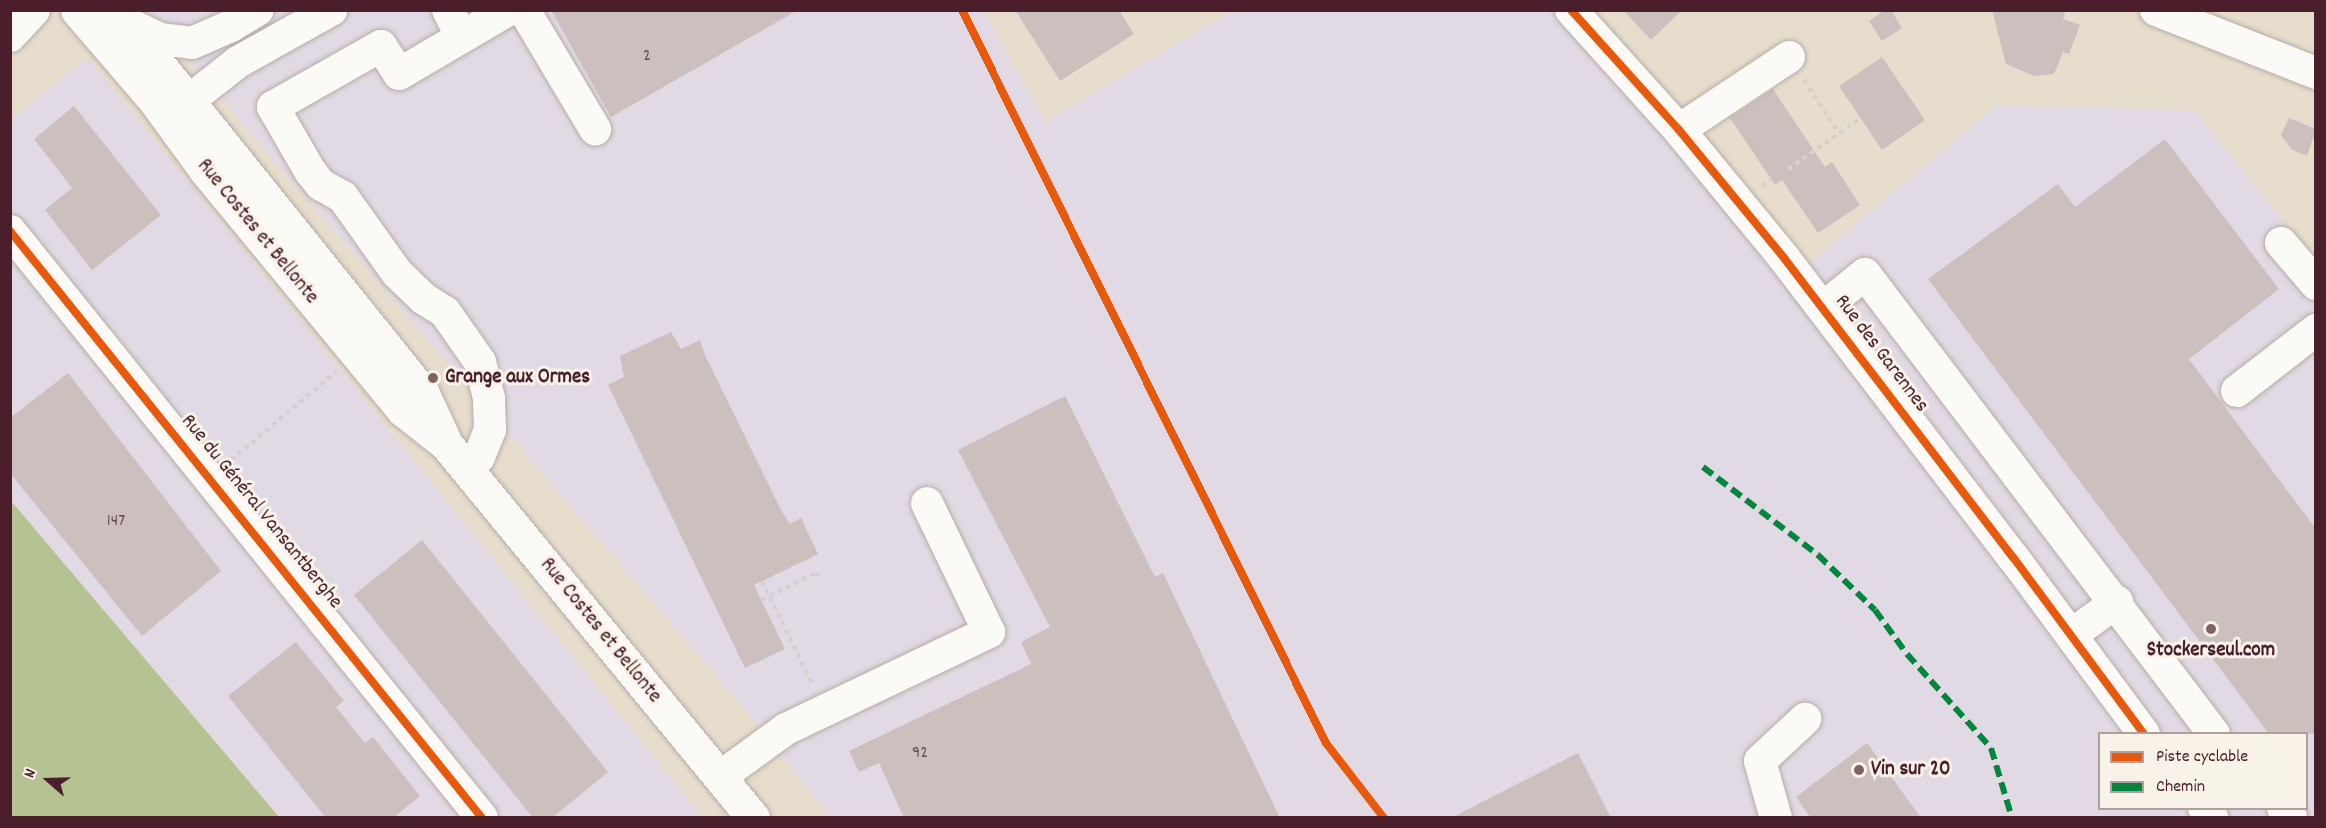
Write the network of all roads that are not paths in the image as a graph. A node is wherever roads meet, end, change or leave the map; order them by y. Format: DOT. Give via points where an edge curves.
graph roads {
  1 [pos="34,10"];
  2 [pos="77,10"];
  3 [pos="258,10"];
  4 [pos="331,10"];
  5 [pos="508,10"];
  6 [pos="524,10"];
  7 [pos="1570,10"];
  8 [pos="2156,10"];
  9 [pos="119,16"];
  10 [pos="455,24"];
  11 [pos="10,36"];
  12 [pos="1789,57"];
  13 [pos="2316,72"];
  14 [pos="172,101"];
  15 [pos="594,129"];
  16 [pos="1679,130"];
  17 [pos="10,231"];
  18 [pos="2281,243"];
  19 [pos="2316,284"];
  20 [pos="1824,308"];
  21 [pos="2316,330"];
  22 [pos="2237,391"];
  23 [pos="456,456"];
  24 [pos="927,502"];
  25 [pos="2116,602"];
  26 [pos="2071,635"];
  27 [pos="1805,719"];
  28 [pos="2143,732"];
  29 [pos="2213,732"];
  30 [pos="720,777"];
  31 [pos="478,816"];
  32 [pos="753,818"];
  33 [pos="1776,818"];
  1 -- 11 [label="street"];
  2 -- 14 [label="main road, Rue Costes et Bellonte"];
  3 -- 9 [label="street" via="192,43 160,39"];
  4 -- 14 [label="street"];
  5 -- 10 [label="street"];
  6 -- 15 [label="street"];
  7 -- 16 [label="street, Rue des Garennes"];
  8 -- 13 [label="street"];
  9 -- 14 [label="main road, Rue Costes et Bellonte"];
  10 -- 23 [label="street" via="399,74 381,46 273,107 321,185 343,196 397,273 423,298 445,312 480,362 489,398 490,430 479,457"];
  12 -- 16 [label="street"];
  14 -- 23 [label="main road, Rue Costes et Bellonte" via="422,392"];
  14 -- 23 [label="main road, Rue Costes et Bellonte" via="206,171 403,410"];
  16 -- 20 [label="street, Rue des Garennes"];
  17 -- 31 [label="street, Rue du Général Vansantberghe"];
  18 -- 19 [label="street"];
  20 -- 25 [label="street" via="1865,274"];
  20 -- 26 [label="street, Rue des Garennes"];
  21 -- 22 [label="street"];
  23 -- 30 [label="main road, Rue Costes et Bellonte"];
  24 -- 30 [label="street" via="988,632 786,729"];
  25 -- 26 [label="street"];
  25 -- 29 [label="street"];
  26 -- 28 [label="street, Rue des Garennes"];
  27 -- 33 [label="street" via="1761,762"];
  30 -- 32 [label="main road, Rue Costes et Bellonte"];
}
